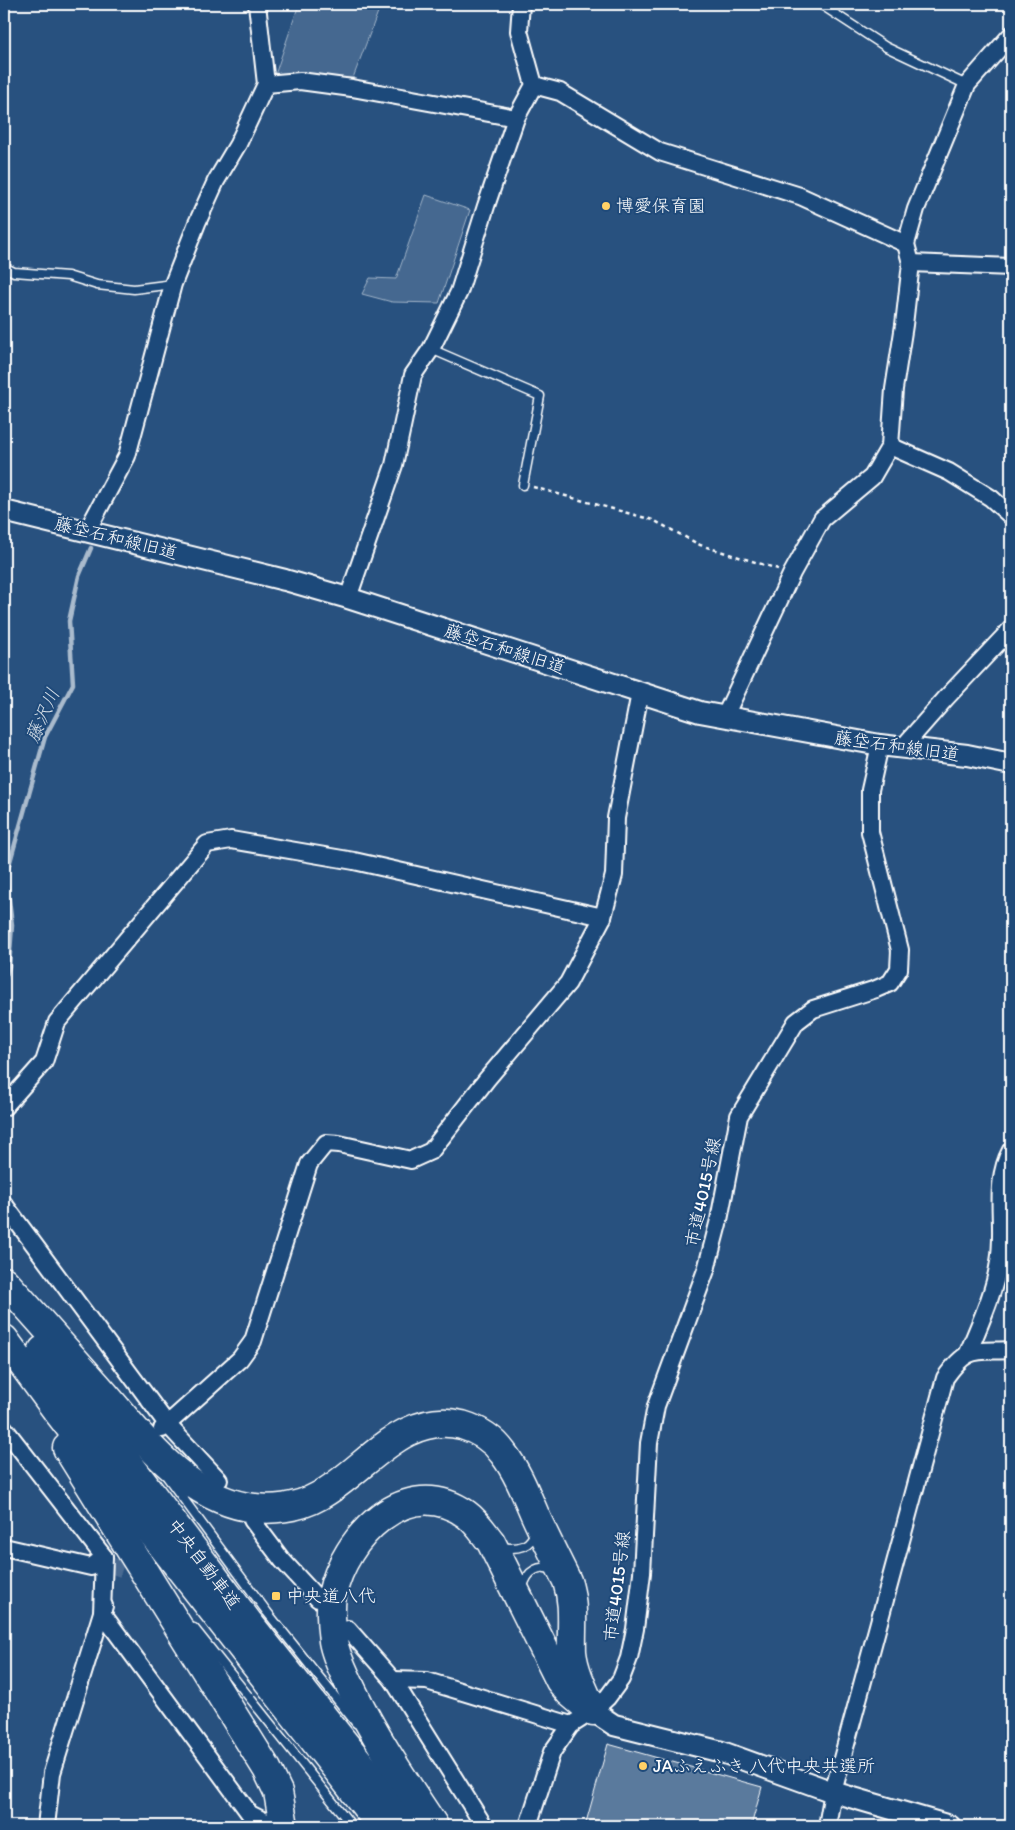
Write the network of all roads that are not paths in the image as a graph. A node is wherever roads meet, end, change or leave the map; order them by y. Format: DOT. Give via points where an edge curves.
graph roads {
  1 [pos="257,4"];
  2 [pos="521,4"];
  3 [pos="820,4"];
  4 [pos="1011,35"];
  5 [pos="266,84"];
  6 [pos="534,85"];
  7 [pos="967,85"];
  8 [pos="516,118"];
  9 [pos="906,244"];
  10 [pos="911,263"];
  11 [pos="4,267"];
  12 [pos="1011,267"];
  13 [pos="173,284"];
  14 [pos="431,349"];
  15 [pos="890,446"];
  16 [pos="523,485"];
  17 [pos="4,511"];
  18 [pos="1011,516"];
  19 [pos="87,531"];
  20 [pos="348,598"];
  21 [pos="1011,629"];
  22 [pos="640,693"];
  23 [pos="724,718"];
  24 [pos="880,745"];
  25 [pos="903,747"];
  26 [pos="1011,764"];
  27 [pos="603,917"];
  28 [pos="4,1106"];
  29 [pos="1011,1150"];
  30 [pos="4,1204"];
  31 [pos="4,1281"];
  32 [pos="4,1296"];
  33 [pos="4,1339"];
  34 [pos="1011,1350"];
  35 [pos="968,1353"];
  36 [pos="4,1354"];
  37 [pos="4,1428"];
  38 [pos="158,1431"];
  39 [pos="219,1480"];
  40 [pos="536,1518"];
  41 [pos="252,1520"];
  42 [pos="491,1542"];
  43 [pos="4,1546"];
  44 [pos="104,1557"];
  45 [pos="136,1561"];
  46 [pos="112,1574"];
  47 [pos="567,1581"];
  48 [pos="318,1598"];
  49 [pos="174,1604"];
  50 [pos="523,1604"];
  51 [pos="102,1613"];
  52 [pos="187,1618"];
  53 [pos="348,1629"];
  54 [pos="393,1680"];
  55 [pos="582,1718"];
  56 [pos="395,1766"];
  57 [pos="833,1792"];
  58 [pos="263,1822"];
  59 [pos="46,1826"];
  60 [pos="352,1826"];
  61 [pos="381,1826"];
  62 [pos="410,1826"];
  63 [pos="434,1826"];
  64 [pos="484,1826"];
  65 [pos="528,1826"];
  66 [pos="827,1826"];
  67 [pos="950,1826"];
  1 -- 5 [label="street"];
  2 -- 6 [label="street" via="519,31"];
  3 -- 7 [label="lane" via="886,47"];
  4 -- 7 [label="street"];
  5 -- 8 [label="street" via="300,81 352,88"];
  5 -- 13 [label="street" via="238,144 216,181"];
  6 -- 8 [label="street"];
  6 -- 9 [label="street" via="560,92 660,152 800,196"];
  7 -- 9 [label="street" via="916,209"];
  8 -- 14 [label="street" via="459,292"];
  9 -- 10 [label="street"];
  10 -- 12 [label="street"];
  10 -- 15 [label="street" via="894,389"];
  11 -- 13 [label="lane" via="14,272 68,276 97,285 134,290"];
  13 -- 19 [label="street" via="128,456"];
  14 -- 16 [label="lane" via="540,396"];
  14 -- 20 [label="street" via="413,375 394,465"];
  15 -- 18 [label="street" via="949,472 992,498"];
  15 -- 23 [label="street" via="872,477 822,519 792,573"];
  17 -- 19 [label="street, 藤垈石和線旧道"];
  19 -- 20 [label="street, 藤垈石和線旧道"];
  20 -- 22 [label="street, 藤垈石和線旧道"];
  21 -- 25 [label="street"];
  22 -- 23 [label="street, 藤垈石和線旧道"];
  22 -- 27 [label="street" via="616,818 614,875"];
  23 -- 24 [label="street, 藤垈石和線旧道"];
  24 -- 25 [label="street, 藤垈石和線旧道"];
  24 -- 55 [label="street, 市道4015号線" via="870,790 870,832 900,950 899,969 890,983 813,1009 796,1022 740,1116 706,1270 656,1406 649,1443 642,1573 629,1658 621,1679 607,1698"];
  25 -- 26 [label="street, 藤垈石和線旧道"];
  27 -- 28 [label="street" via="354,861 231,840 207,844 57,1022 44,1062"];
  27 -- 38 [label="street" via="568,983 431,1151 411,1160 326,1143 309,1164 252,1341 240,1359"];
  29 -- 35 [label="street" via="1000,1187 1002,1242 999,1263 989,1302"];
  30 -- 38 [label="street"];
  31 -- 38 [label="highway"];
  32 -- 62 [label="highway, 中央自動車道" via="248,1622"];
  33 -- 61 [label="highway, 中央自動車道"];
  34 -- 35 [label="street"];
  35 -- 57 [label="street" via="955,1363 945,1378"];
  36 -- 45 [label="highway" via="49,1419"];
  37 -- 44 [label="street"];
  38 -- 39 [label="street"];
  38 -- 40 [label="highway" via="174,1471 220,1499 248,1507 273,1509 317,1498 341,1484 392,1440 412,1428 452,1422 489,1437 515,1473"];
  38 -- 56 [label="lane" via="176,1490 267,1612 349,1715"];
  40 -- 42 [label="lane" via="534,1534 522,1548 513,1549"];
  40 -- 47 [label="highway"];
  41 -- 48 [label="street" via="282,1560"];
  42 -- 50 [label="highway"];
  42 -- 56 [label="highway" via="478,1525 450,1505 415,1502 398,1507 369,1526 346,1557 332,1596 334,1643 340,1665 366,1718"];
  43 -- 44 [label="street" via="91,1567"];
  44 -- 51 [label="street"];
  45 -- 49 [label="lane"];
  45 -- 58 [label="highway" via="267,1769 278,1792"];
  46 -- 51 [label="street"];
  47 -- 50 [label="lane" via="550,1569 532,1570 522,1587"];
  47 -- 55 [label="highway" via="572,1595 572,1654"];
  50 -- 55 [label="highway" via="560,1681"];
  51 -- 58 [label="street"];
  51 -- 59 [label="street" via="52,1773"];
  52 -- 60 [label="lane"];
  53 -- 54 [label="street"];
  54 -- 55 [label="street" via="427,1681"];
  54 -- 64 [label="street"];
  55 -- 57 [label="street" via="722,1752"];
  55 -- 65 [label="street, 市道4015号線" via="552,1752"];
  56 -- 63 [label="highway"];
  57 -- 66 [label="street"];
  57 -- 67 [label="street"];
}
